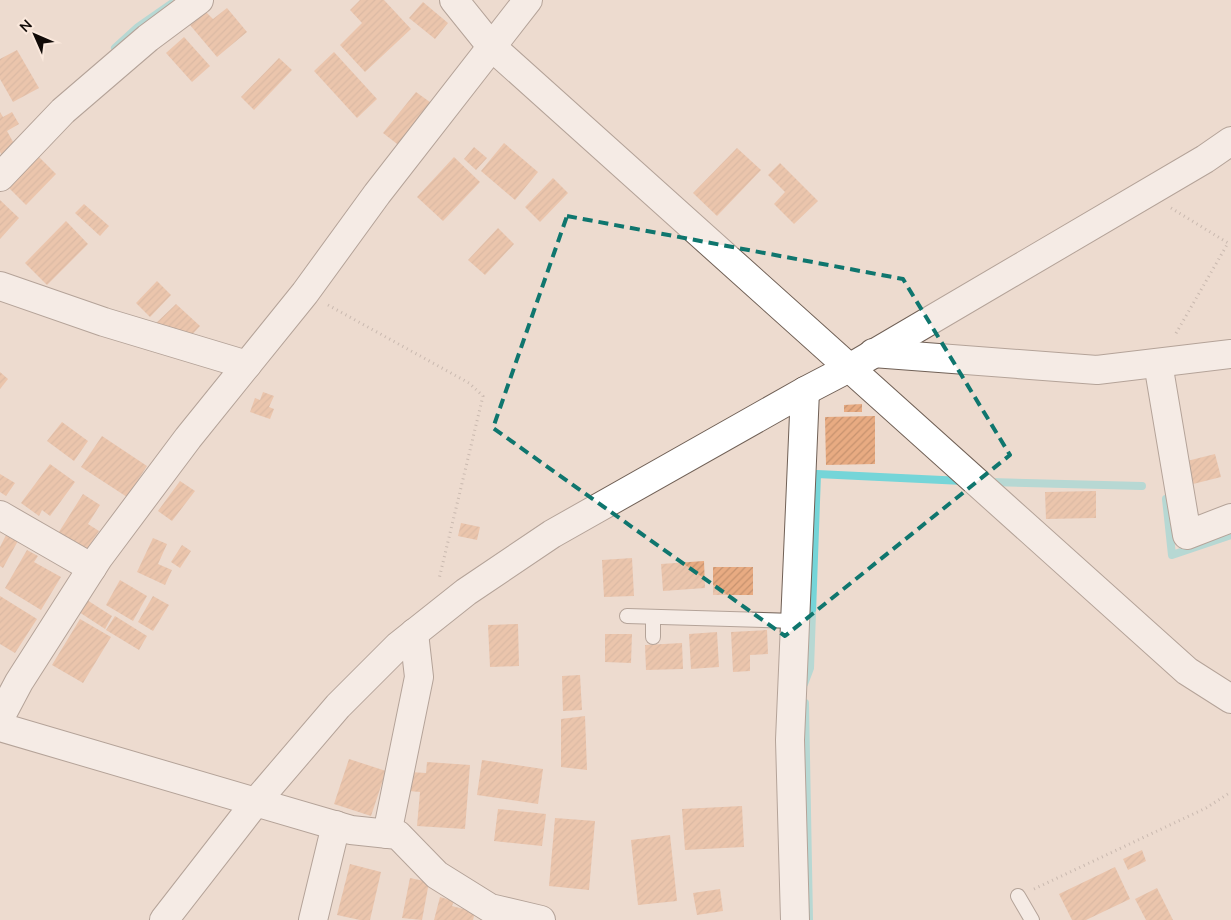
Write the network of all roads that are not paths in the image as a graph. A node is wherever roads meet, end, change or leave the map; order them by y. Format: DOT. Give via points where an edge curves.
graph roads {
  1 [pos="199,0"];
  2 [pos="454,0"];
  3 [pos="528,0"];
  4 [pos="491,46"];
  5 [pos="1231,141"];
  6 [pos="0,178"];
  7 [pos="0,286"];
  8 [pos="1231,354"];
  9 [pos="862,360"];
  10 [pos="1158,364"];
  11 [pos="247,365"];
  12 [pos="805,391"];
  13 [pos="0,515"];
  14 [pos="1231,518"];
  15 [pos="92,568"];
  16 [pos="627,616"];
  17 [pos="653,617"];
  18 [pos="795,621"];
  19 [pos="414,633"];
  20 [pos="653,637"];
  21 [pos="1231,699"];
  22 [pos="0,726"];
  23 [pos="255,803"];
  24 [pos="336,825"];
  25 [pos="387,834"];
  26 [pos="1018,896"];
  27 [pos="164,920"];
  28 [pos="313,920"];
  29 [pos="541,920"];
  30 [pos="795,920"];
  31 [pos="1032,920"];
  1 -- 6 [label="street" via="148,38 63,110"];
  2 -- 4 [label="street"];
  3 -- 4 [label="street"];
  4 -- 9 [label="street"];
  4 -- 11 [label="street"];
  5 -- 9 [label="street" via="1206,159"];
  7 -- 11 [label="street" via="104,322"];
  8 -- 10 [label="street"];
  9 -- 10 [label="street" via="1097,370"];
  9 -- 12 [label="street"];
  9 -- 21 [label="street" via="1188,671"];
  10 -- 14 [label="street" via="1187,535"];
  11 -- 15 [label="street" via="188,438"];
  12 -- 18 [label="street"];
  12 -- 19 [label="street" via="552,534 466,592"];
  13 -- 15 [label="street"];
  15 -- 22 [label="street" via="19,682 1,716"];
  16 -- 17 [label="lane"];
  17 -- 18 [label="lane"];
  17 -- 20 [label="lane"];
  18 -- 30 [label="street" via="790,740"];
  19 -- 23 [label="street" via="338,706"];
  19 -- 25 [label="street" via="419,677"];
  22 -- 23 [label="street"];
  23 -- 24 [label="street"];
  23 -- 27 [label="street"];
  24 -- 25 [label="street"];
  24 -- 28 [label="street"];
  25 -- 29 [label="street" via="398,835 437,875 490,908"];
  26 -- 31 [label="lane"];
}
